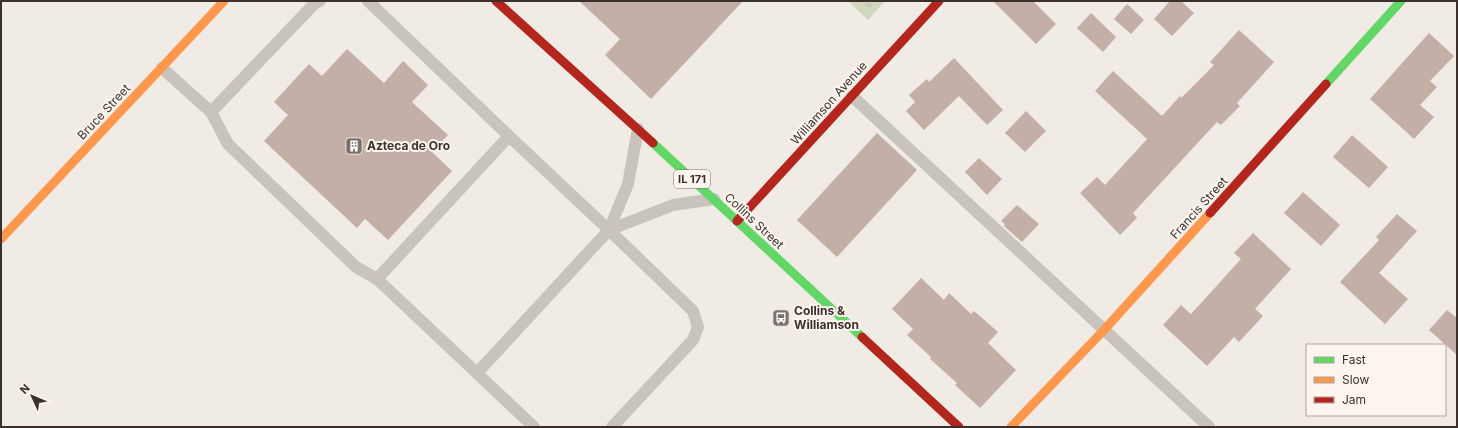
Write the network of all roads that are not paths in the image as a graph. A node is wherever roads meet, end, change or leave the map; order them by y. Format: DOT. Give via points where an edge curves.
graph roads {
  1 [pos="224,1"];
  2 [pos="320,1"];
  3 [pos="368,1"];
  4 [pos="496,1"];
  5 [pos="939,1"];
  6 [pos="1401,1"];
  7 [pos="162,68"];
  8 [pos="852,96"];
  9 [pos="211,112"];
  10 [pos="638,129"];
  11 [pos="509,136"];
  12 [pos="714,200"];
  13 [pos="737,221"];
  14 [pos="609,230"];
  15 [pos="1,239"];
  16 [pos="377,279"];
  17 [pos="1104,330"];
  18 [pos="478,372"];
  19 [pos="534,427"];
  20 [pos="612,427"];
  21 [pos="959,427"];
  22 [pos="1011,427"];
  23 [pos="1210,427"];
  1 -- 7 [label="street, Bruce Street"];
  2 -- 9 [label="lane" via="315,3"];
  3 -- 11 [label="lane"];
  4 -- 10 [label="street, Collins Street / IL 171"];
  5 -- 8 [label="street, Williamson Avenue"];
  6 -- 17 [label="street, Francis Street"];
  7 -- 9 [label="lane"];
  7 -- 15 [label="street, Bruce Street"];
  8 -- 13 [label="street, Williamson Avenue"];
  8 -- 17 [label="lane"];
  9 -- 16 [label="lane" via="228,144 356,267"];
  10 -- 12 [label="street, Collins Street / IL 171"];
  10 -- 14 [label="lane" via="628,184"];
  11 -- 14 [label="lane"];
  11 -- 16 [label="lane"];
  12 -- 13 [label="street, Collins Street / IL 171"];
  12 -- 14 [label="lane" via="673,205"];
  13 -- 21 [label="street, Collins Street / IL 171"];
  14 -- 18 [label="lane"];
  14 -- 20 [label="lane" via="693,311 698,327 693,340"];
  16 -- 18 [label="lane"];
  17 -- 22 [label="street, Francis Street"];
  17 -- 23 [label="lane"];
  18 -- 19 [label="lane"];
}
